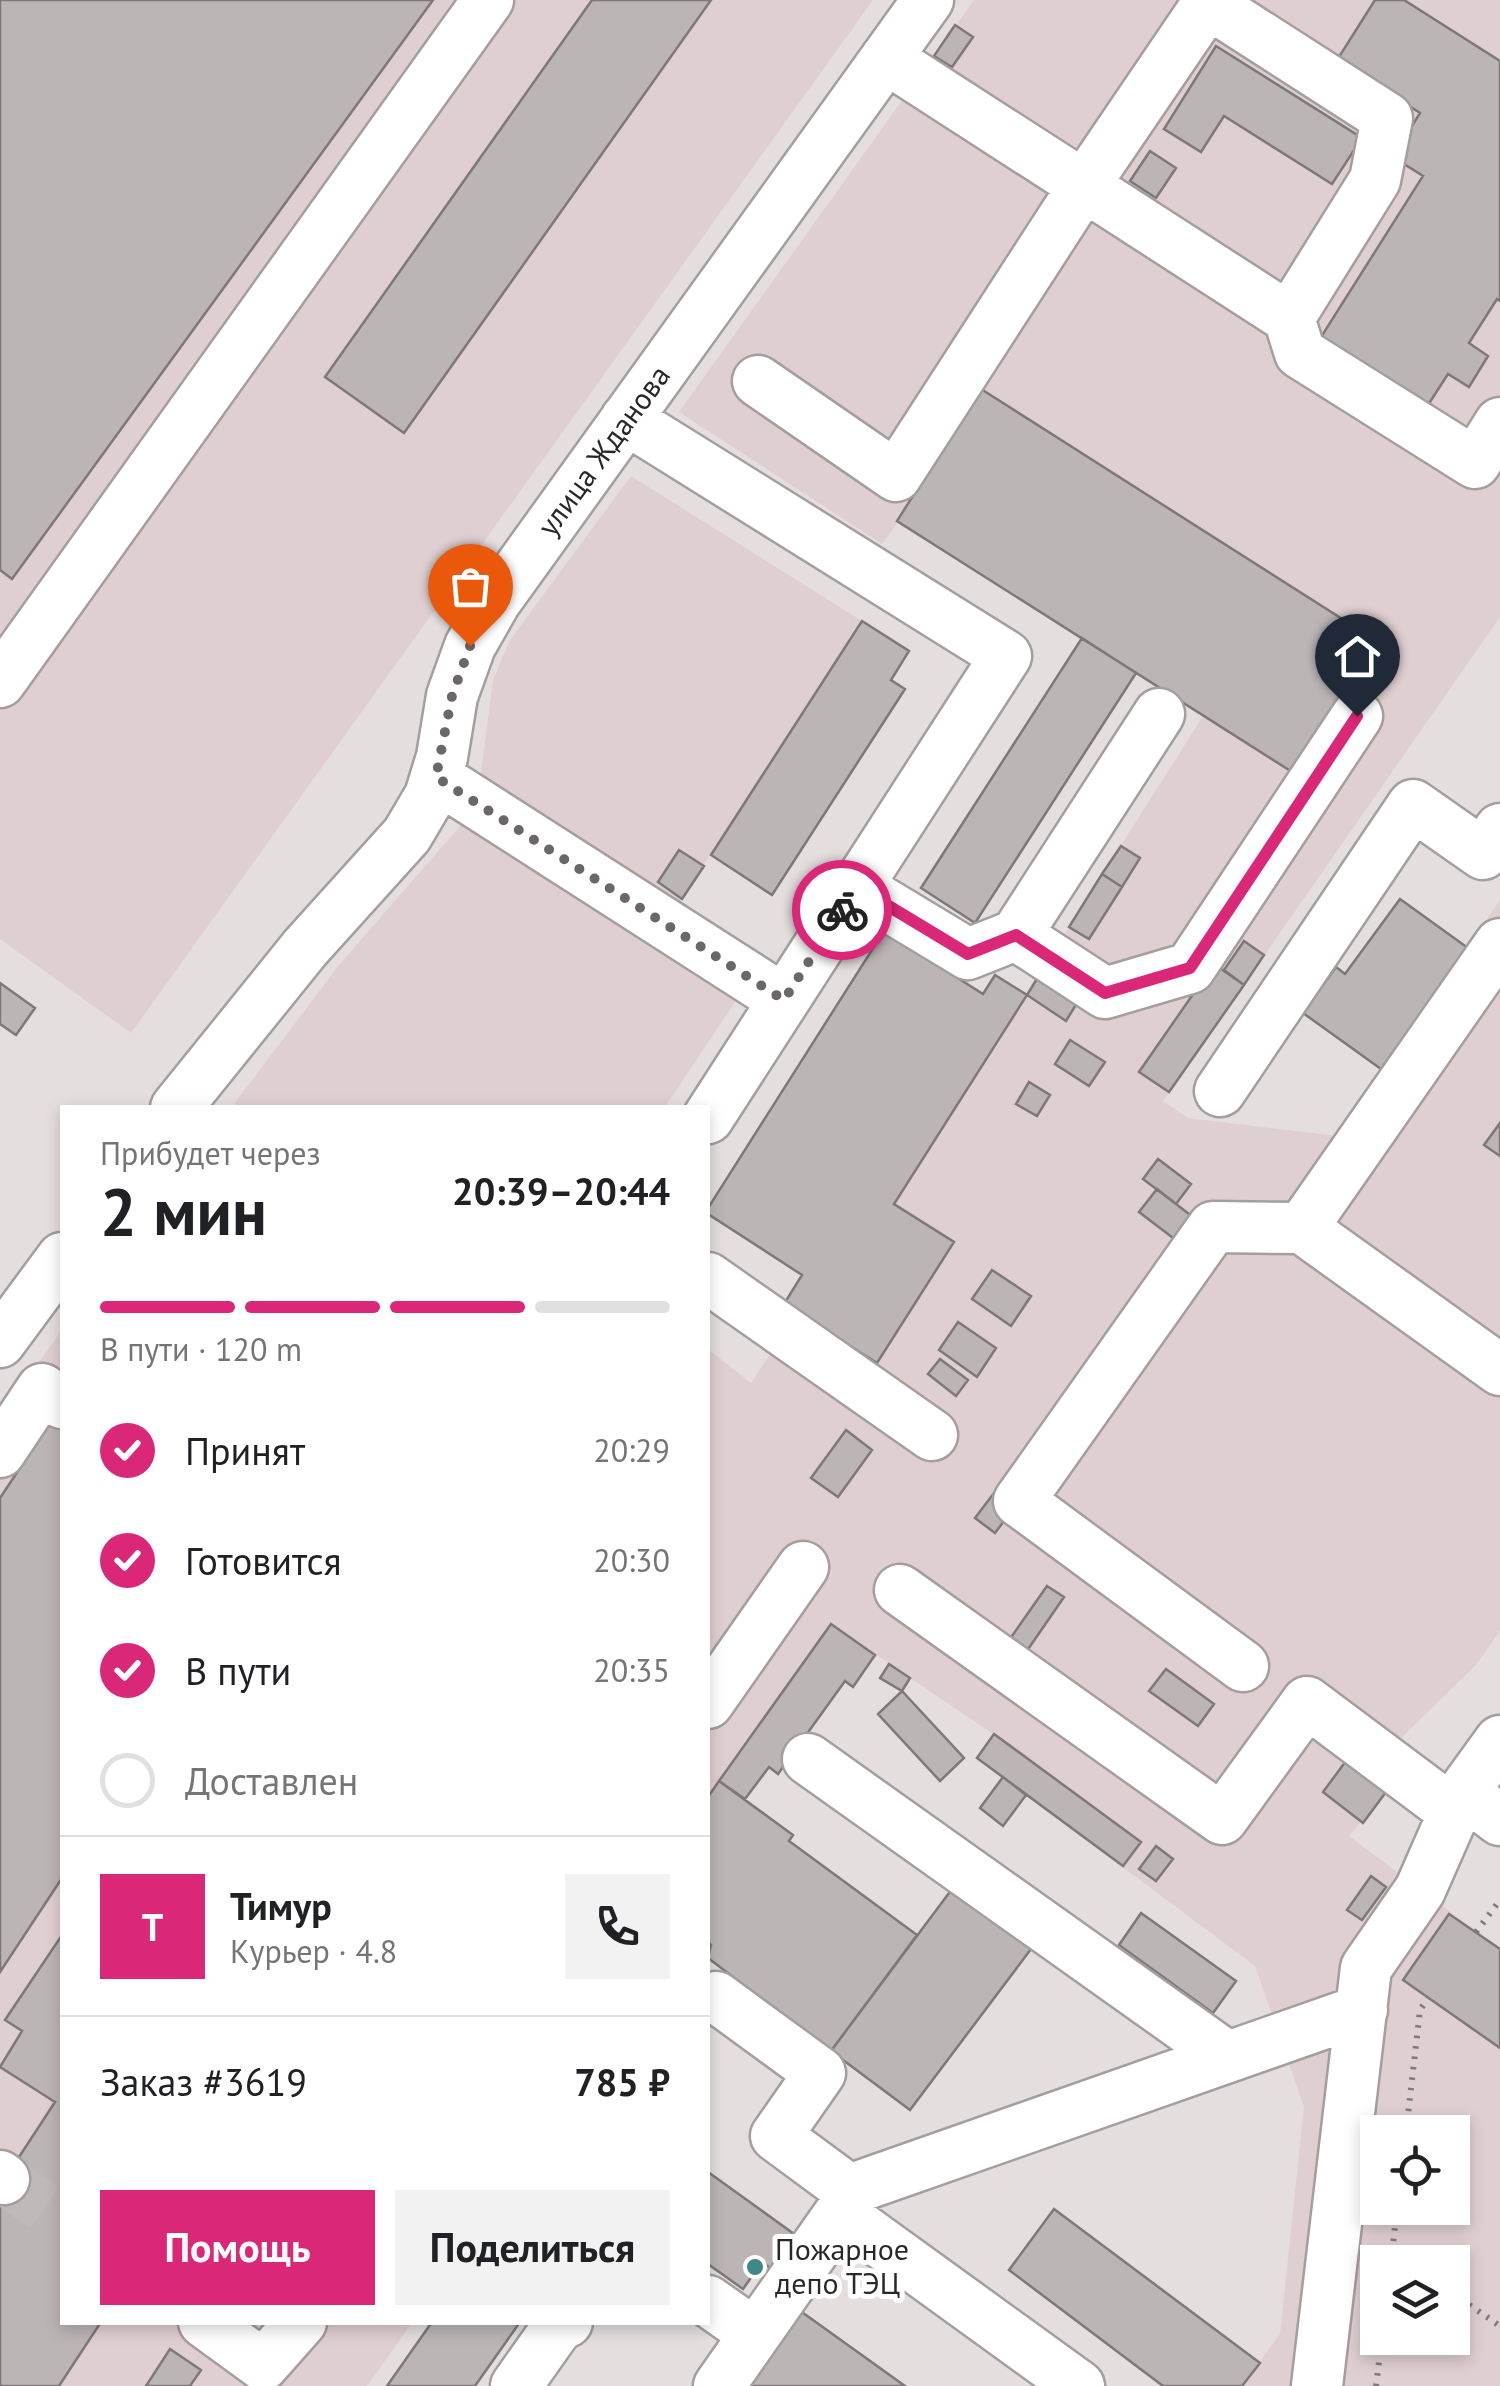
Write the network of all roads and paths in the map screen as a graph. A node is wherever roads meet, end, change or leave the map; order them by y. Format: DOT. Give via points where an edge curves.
graph roads {
  1 [pos="488,0"];
  2 [pos="928,0"];
  3 [pos="1208,2"];
  4 [pos="886,58"];
  5 [pos="1083,187"];
  6 [pos="1289,318"];
  7 [pos="758,381"];
  8 [pos="626,419"];
  9 [pos="1500,423"];
  10 [pos="0,682"];
  11 [pos="1159,714"];
  12 [pos="1357,716"];
  13 [pos="436,777"];
  14 [pos="1500,829"];
  15 [pos="857,887"];
  16 [pos="1016,935"];
  17 [pos="1500,944"];
  18 [pos="784,1000"];
  19 [pos="1220,1091"];
  20 [pos="178,1105"];
  21 [pos="710,1115"];
  22 [pos="1302,1228"];
  23 [pos="60,1261"];
  24 [pos="710,1279"];
  25 [pos="0,1342"];
  26 [pos="0,1362"];
  27 [pos="1500,1370"];
  28 [pos="52,1396"];
  29 [pos="932,1435"];
  30 [pos="0,1452"];
  31 [pos="803,1567"];
  32 [pos="900,1590"];
  33 [pos="1243,1666"];
  34 [pos="710,1701"];
  35 [pos="1500,1740"];
  36 [pos="808,1759"];
  37 [pos="1472,1808"];
  38 [pos="1500,1900"];
  39 [pos="1476,1932"];
  40 [pos="716,1997"];
  41 [pos="1428,1998"];
  42 [pos="1362,2010"];
  43 [pos="1226,2056"];
  44 [pos="1408,2115"];
  45 [pos="710,2303"];
  46 [pos="1470,2305"];
  47 [pos="207,2325"];
  48 [pos="298,2325"];
  49 [pos="559,2325"];
  50 [pos="1500,2326"];
  51 [pos="755,2334"];
  52 [pos="1380,2355"];
  53 [pos="254,2375"];
  54 [pos="516,2386"];
  55 [pos="718,2386"];
  56 [pos="1079,2386"];
  57 [pos="1317,2386"];
  58 [pos="1376,2386"];
  1 -- 10 [label="street"];
  2 -- 4 [label="street, улица Жданова"];
  3 -- 5 [label="street"];
  3 -- 6 [label="street" via="1387,118 1376,180"];
  4 -- 5 [label="street"];
  4 -- 8 [label="street, улица Жданова"];
  5 -- 6 [label="street"];
  5 -- 7 [label="street" via="896,476"];
  6 -- 9 [label="street" via="1300,353 1475,463"];
  8 -- 13 [label="street, улица Жданова" via="470,646"];
  8 -- 15 [label="street" via="1006,656"];
  11 -- 16 [label="street"];
  12 -- 16 [label="street" via="1190,968 1105,993"];
  13 -- 18 [label="street"];
  13 -- 20 [label="street, улица Жданова" via="407,835"];
  14 -- 19 [label="street" via="1483,854 1413,805"];
  15 -- 16 [label="street" via="968,954"];
  15 -- 18 [label="street"];
  17 -- 22 [label="street"];
  18 -- 21 [label="street"];
  22 -- 27 [label="street"];
  22 -- 33 [label="street" via="1213,1228 1019,1502"];
  23 -- 25 [label="street"];
  24 -- 29 [label="street"];
  26 -- 28 [label="street"];
  28 -- 30 [label="street"];
  31 -- 34 [label="street"];
  32 -- 37 [label="street" via="1222,1819 1307,1702"];
  35 -- 37 [label="street"];
  36 -- 43 [label="street"];
  37 -- 42 [label="street" via="1366,1968"];
  38 -- 39 [label="path"];
  40 -- 43 [label="street" via="820,2073 776,2136 849,2190"];
  41 -- 44 [label="path" via="1420,2010"];
  42 -- 43 [label="street"];
  42 -- 57 [label="street"];
  45 -- 51 [label="street"];
  46 -- 50 [label="path"];
  47 -- 53 [label="street"];
  48 -- 53 [label="street"];
  49 -- 54 [label="street"];
  51 -- 55 [label="street"];
  51 -- 56 [label="street" via="840,2213"];
  52 -- 58 [label="path"];
}
